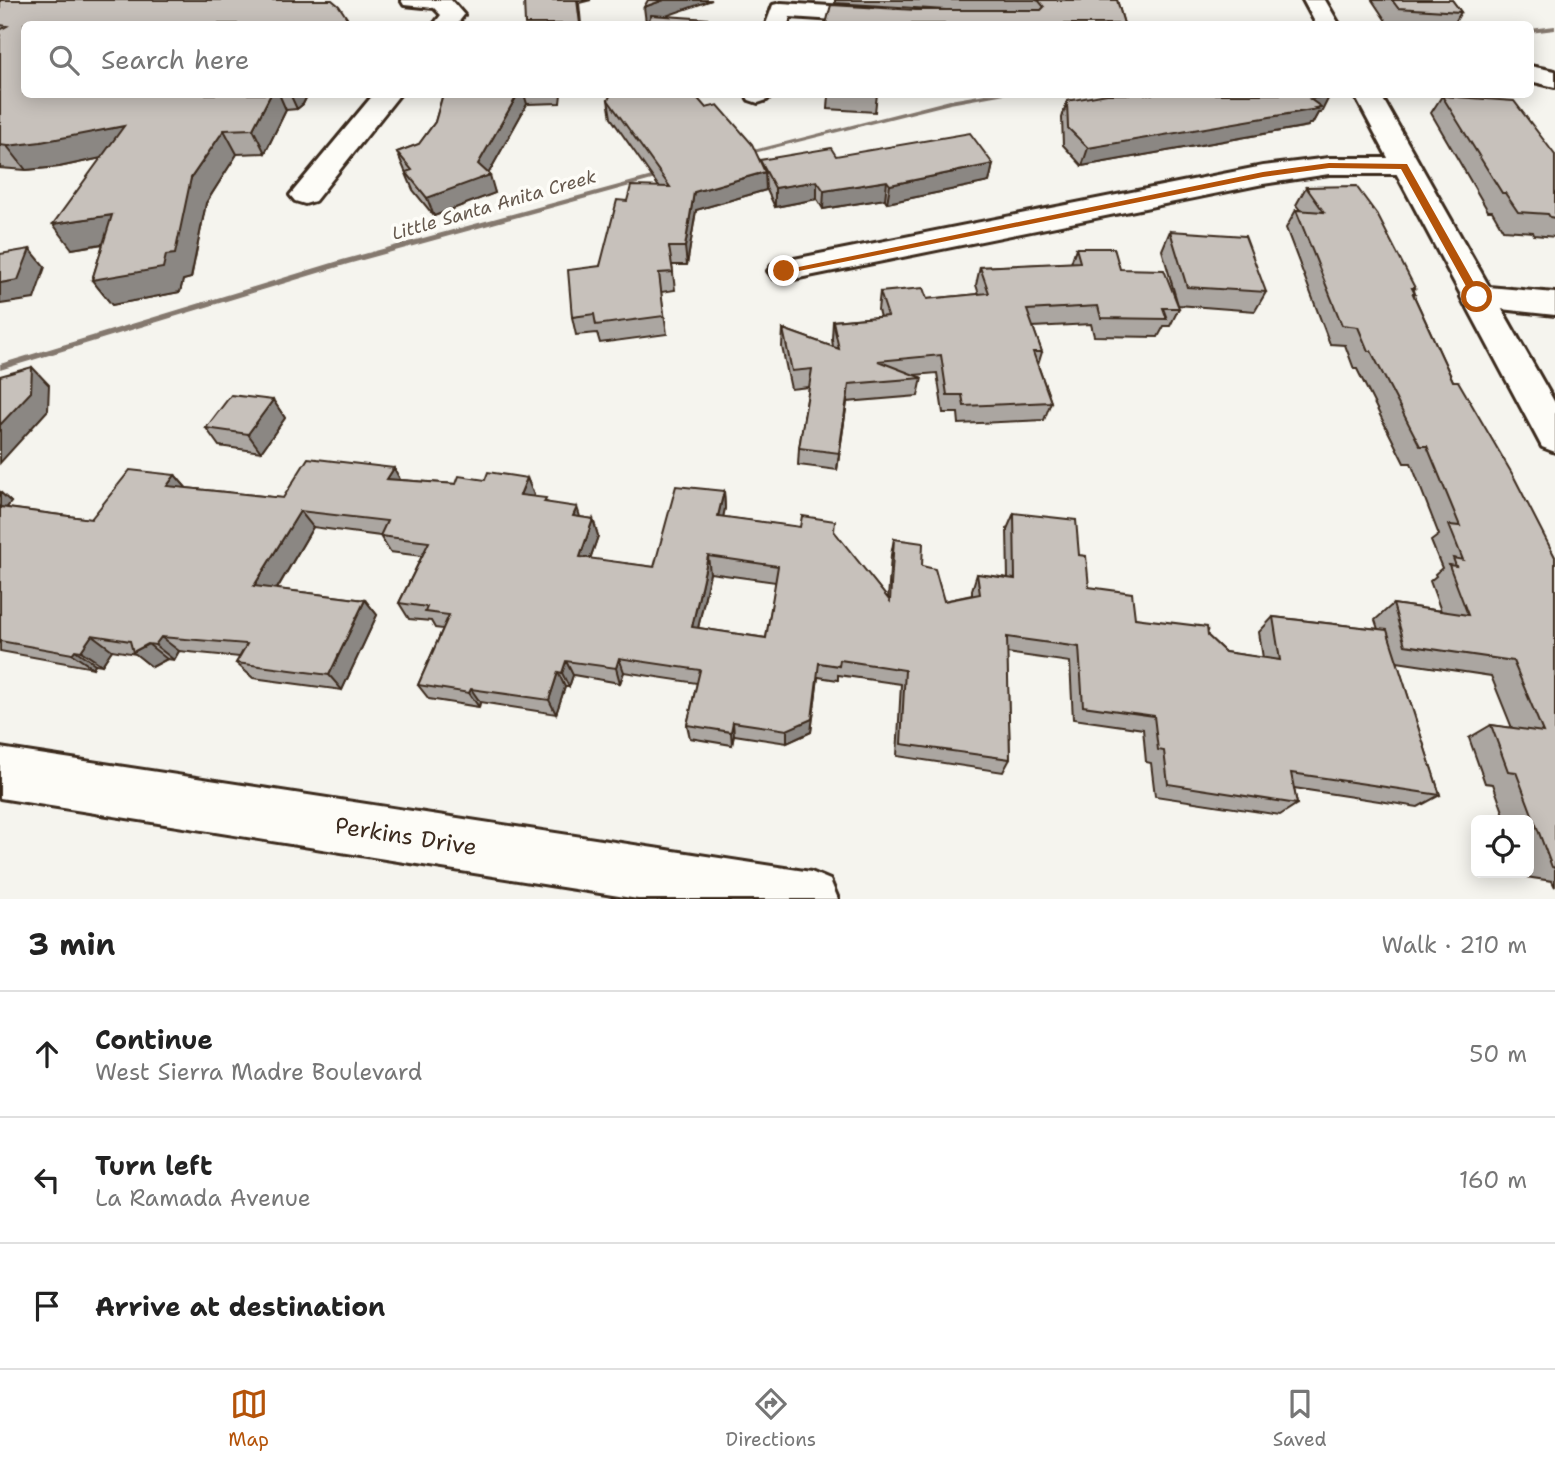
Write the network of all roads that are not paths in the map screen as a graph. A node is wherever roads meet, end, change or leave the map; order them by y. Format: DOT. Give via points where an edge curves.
graph roads {
  1 [pos="412,0"];
  2 [pos="1314,0"];
  3 [pos="903,17"];
  4 [pos="448,21"];
  5 [pos="778,21"];
  6 [pos="1325,21"];
  7 [pos="1534,74"];
  8 [pos="1555,79"];
  9 [pos="385,98"];
  10 [pos="1369,98"];
  11 [pos="1404,166"];
  12 [pos="305,195"];
  13 [pos="784,271"];
  14 [pos="1477,297"];
  15 [pos="1555,304"];
  16 [pos="1555,437"];
  17 [pos="0,772"];
  18 [pos="811,899"];
  1 -- 4 [label="street" via="441,2 453,15"];
  2 -- 6 [label="street"];
  3 -- 5 [label="street" via="781,10"];
  7 -- 8 [label="street"];
  9 -- 12 [label="street"];
  10 -- 11 [label="street"];
  11 -- 13 [label="street" via="1329,166 1263,175"];
  11 -- 14 [label="street"];
  14 -- 15 [label="street"];
  14 -- 16 [label="street"];
  17 -- 18 [label="street, Perkins Drive"];
}
